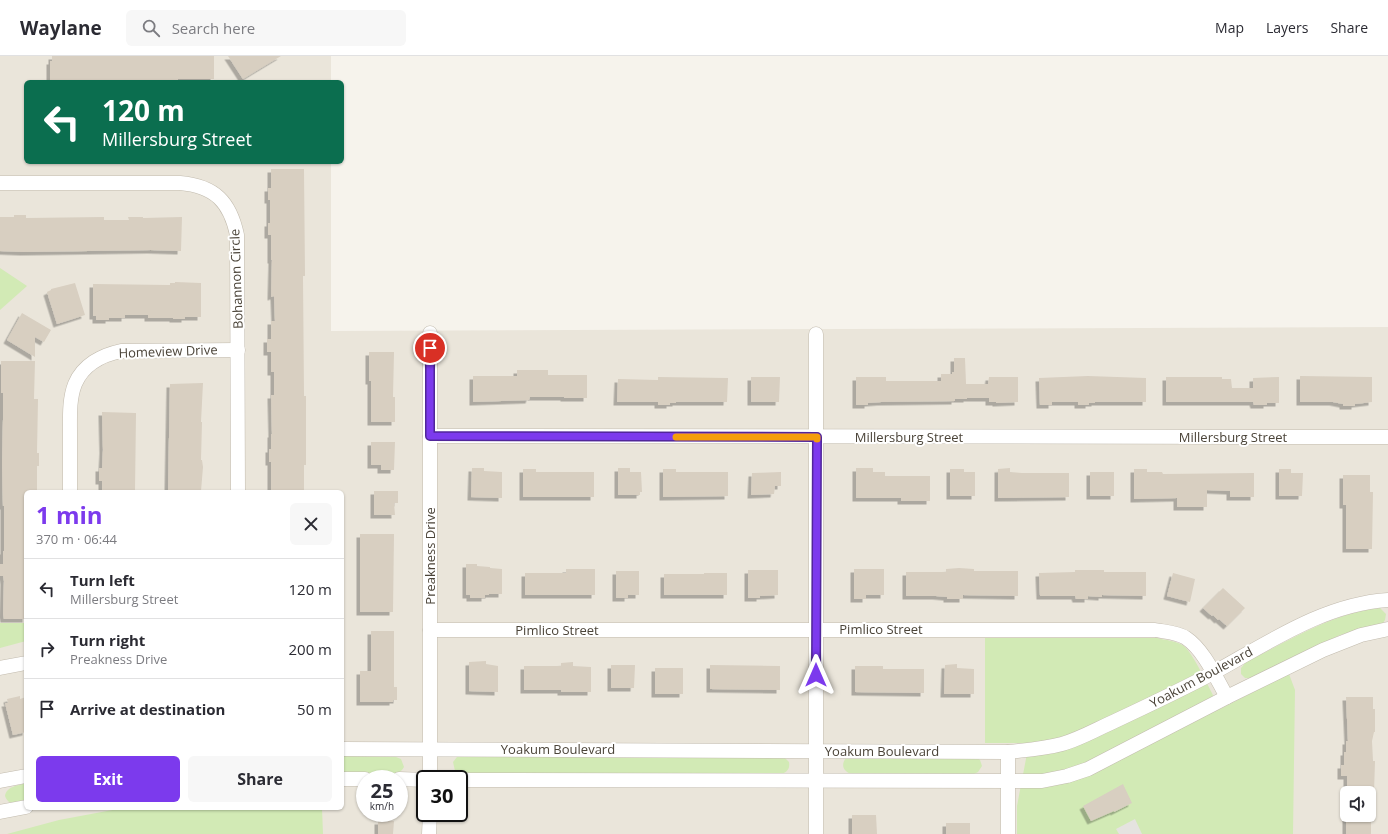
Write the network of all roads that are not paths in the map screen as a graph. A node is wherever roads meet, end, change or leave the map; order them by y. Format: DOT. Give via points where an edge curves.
graph roads {
  1 [pos="0,183"];
  2 [pos="430,334"];
  3 [pos="816,334"];
  4 [pos="238,350"];
  5 [pos="430,436"];
  6 [pos="817,437"];
  7 [pos="1388,437"];
  8 [pos="70,490"];
  9 [pos="238,490"];
  10 [pos="1388,600"];
  11 [pos="817,629"];
  12 [pos="1388,629"];
  13 [pos="430,630"];
  14 [pos="24,662"];
  15 [pos="0,668"];
  16 [pos="1212,673"];
  17 [pos="1227,697"];
  18 [pos="344,749"];
  19 [pos="430,749"];
  20 [pos="816,751"];
  21 [pos="1008,752"];
  22 [pos="430,770"];
  23 [pos="24,776"];
  24 [pos="344,779"];
  25 [pos="356,779"];
  26 [pos="816,779"];
  27 [pos="468,780"];
  28 [pos="1008,780"];
  29 [pos="0,781"];
  30 [pos="24,807"];
  31 [pos="0,812"];
  32 [pos="430,822"];
  33 [pos="429,834"];
  34 [pos="816,834"];
  35 [pos="1008,834"];
  1 -- 4 [label="street, Bohannon Circle" via="180,183 192,184 221,199 234,219 237,235"];
  2 -- 5 [label="street, Preakness Drive"];
  3 -- 6 [label="street"];
  4 -- 8 [label="street, Homeview Drive" via="121,351 108,353 87,367 75,384 70,410"];
  4 -- 9 [label="street, Bohannon Circle"];
  5 -- 6 [label="street, Millersburg Street"];
  5 -- 13 [label="street, Preakness Drive"];
  6 -- 7 [label="street, Millersburg Street"];
  6 -- 11 [label="street"];
  10 -- 16 [label="street, Yoakum Boulevard" via="1338,609 1280,635"];
  11 -- 13 [label="street, Pimlico Street"];
  11 -- 16 [label="street, Pimlico Street" via="1155,630 1185,638 1198,649"];
  11 -- 20 [label="street"];
  12 -- 17 [label="street" via="1323,650"];
  13 -- 19 [label="street, Preakness Drive"];
  14 -- 15 [label="street"];
  16 -- 17 [label="street, Pimlico Street"];
  16 -- 21 [label="street, Yoakum Boulevard" via="1063,744"];
  17 -- 28 [label="street" via="1088,769 1042,781"];
  18 -- 19 [label="street, Yoakum Boulevard"];
  19 -- 20 [label="street, Yoakum Boulevard"];
  19 -- 22 [label="street, Preakness Drive"];
  20 -- 21 [label="street, Yoakum Boulevard"];
  20 -- 26 [label="street"];
  21 -- 28 [label="street"];
  23 -- 29 [label="street"];
  24 -- 25 [label="street"];
  26 -- 27 [label="street"];
  26 -- 28 [label="street"];
  26 -- 34 [label="street"];
  28 -- 35 [label="street"];
  30 -- 31 [label="street"];
  32 -- 33 [label="street"];
}
